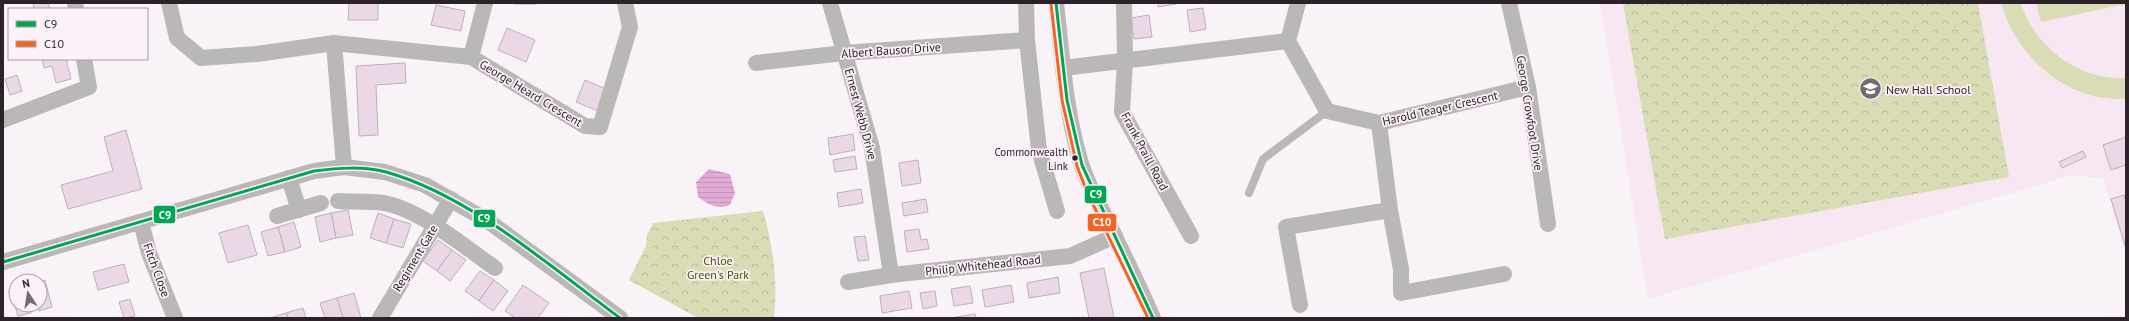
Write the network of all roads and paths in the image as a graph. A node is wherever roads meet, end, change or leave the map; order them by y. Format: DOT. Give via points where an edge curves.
graph roads {
  1 [pos="169,3"];
  2 [pos="485,3"];
  3 [pos="625,3"];
  4 [pos="830,3"];
  5 [pos="1026,3"];
  6 [pos="1056,3"];
  7 [pos="1124,3"];
  8 [pos="1298,3"];
  9 [pos="1509,3"];
  10 [pos="1027,40"];
  11 [pos="1288,41"];
  12 [pos="334,43"];
  13 [pos="844,53"];
  14 [pos="471,57"];
  15 [pos="84,60"];
  16 [pos="1125,61"];
  17 [pos="756,63"];
  18 [pos="1063,68"];
  19 [pos="1528,87"];
  20 [pos="1327,111"];
  21 [pos="3,120"];
  22 [pos="1379,123"];
  23 [pos="344,167"];
  24 [pos="289,178"];
  25 [pos="1249,193"];
  26 [pos="450,199"];
  27 [pos="338,201"];
  28 [pos="321,203"];
  29 [pos="299,210"];
  30 [pos="1390,210"];
  31 [pos="1058,211"];
  32 [pos="277,216"];
  33 [pos="141,222"];
  34 [pos="1548,224"];
  35 [pos="434,225"];
  36 [pos="1115,236"];
  37 [pos="1191,236"];
  38 [pos="3,262"];
  39 [pos="495,268"];
  40 [pos="1504,274"];
  41 [pos="891,275"];
  42 [pos="848,282"];
  43 [pos="1300,305"];
  44 [pos="175,318"];
  45 [pos="380,318"];
  46 [pos="620,318"];
  47 [pos="1153,318"];
  1 -- 12 [label="street, George Heard Crescent" via="177,38 201,58 257,54"];
  2 -- 14 [label="street"];
  3 -- 14 [label="street, George Heard Crescent" via="630,27 600,127 584,126"];
  4 -- 13 [label="street, Ernest Webb Drive"];
  5 -- 10 [label="street"];
  6 -- 18 [label="street"];
  7 -- 16 [label="street, Frank Praill Road"];
  8 -- 11 [label="street"];
  9 -- 19 [label="street, George Crowfoot Drive"];
  10 -- 13 [label="street, Albert Bausor Drive"];
  10 -- 31 [label="street" via="1039,150"];
  11 -- 16 [label="street"];
  11 -- 20 [label="street"];
  12 -- 14 [label="street, George Heard Crescent"];
  12 -- 23 [label="street"];
  13 -- 17 [label="street, Albert Bausor Drive"];
  13 -- 41 [label="street, Ernest Webb Drive" via="872,148"];
  15 -- 21 [label="street" via="89,86"];
  16 -- 18 [label="street"];
  16 -- 37 [label="street, Frank Praill Road" via="1122,112"];
  18 -- 36 [label="street" via="1072,130 1079,157 1089,184"];
  19 -- 22 [label="street, Harold Teager Crescent"];
  19 -- 34 [label="street, George Crowfoot Drive"];
  20 -- 22 [label="street, Harold Teager Crescent"];
  20 -- 25 [label="lane" via="1263,159"];
  22 -- 30 [label="street"];
  23 -- 24 [label="street"];
  23 -- 26 [label="street" via="385,172 426,185"];
  24 -- 29 [label="street"];
  24 -- 33 [label="street"];
  26 -- 35 [label="street, Regiment Gate"];
  26 -- 46 [label="street" via="488,221"];
  27 -- 35 [label="street" via="385,204"];
  28 -- 29 [label="street"];
  29 -- 32 [label="street"];
  30 -- 40 [label="street" via="1401,269 1401,293"];
  30 -- 43 [label="street" via="1286,227"];
  33 -- 38 [label="street"];
  33 -- 44 [label="street, Fitch Close" via="149,253"];
  35 -- 39 [label="street"];
  35 -- 45 [label="street, Regiment Gate"];
  36 -- 41 [label="street, Philip Whitehead Road" via="1070,256"];
  36 -- 47 [label="street"];
  41 -- 42 [label="street, Philip Whitehead Road"];
}
